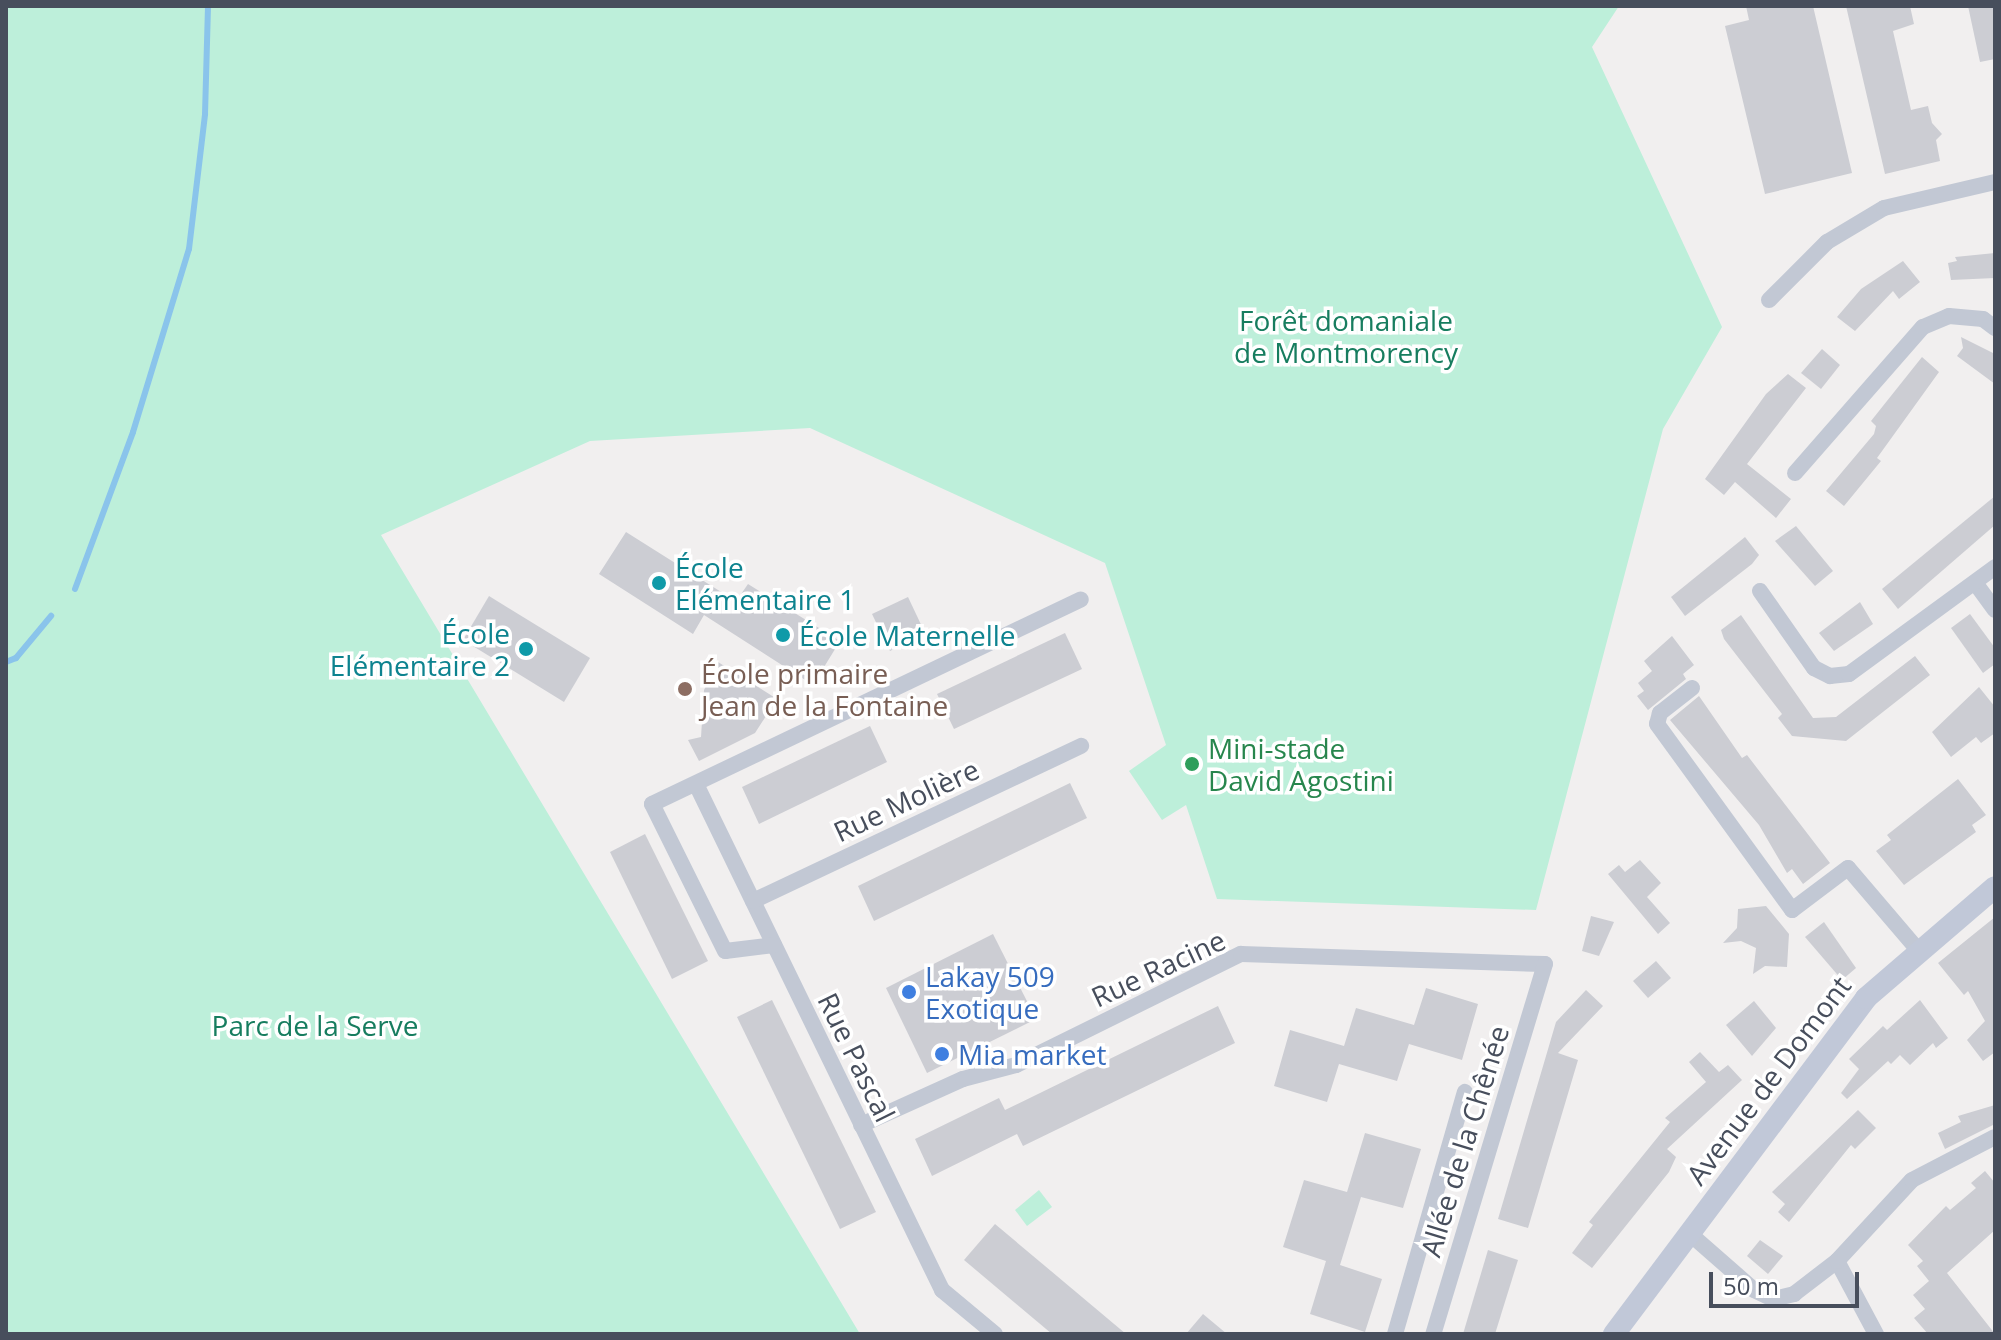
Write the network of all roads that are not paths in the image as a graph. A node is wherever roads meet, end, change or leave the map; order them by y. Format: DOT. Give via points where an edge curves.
graph roads {
  1 [pos="1995,182"];
  2 [pos="1769,300"];
  3 [pos="1995,328"];
  4 [pos="1795,473"];
  5 [pos="1995,567"];
  6 [pos="1976,584"];
  7 [pos="1760,591"];
  8 [pos="1081,599"];
  9 [pos="1995,610"];
  10 [pos="1692,688"];
  11 [pos="1081,746"];
  12 [pos="696,784"];
  13 [pos="1995,887"];
  14 [pos="753,901"];
  15 [pos="774,945"];
  16 [pos="1918,950"];
  17 [pos="1545,964"];
  18 [pos="1465,1092"];
  19 [pos="861,1125"];
  20 [pos="1995,1137"];
  21 [pos="1689,1233"];
  22 [pos="1837,1261"];
  23 [pos="995,1334"];
  24 [pos="1395,1334"];
  25 [pos="1433,1334"];
  26 [pos="1614,1334"];
  27 [pos="1876,1334"];
  1 -- 2 [label="street" via="1884,208 1827,242"];
  3 -- 4 [label="street" via="1983,319 1949,316 1923,327"];
  5 -- 6 [label="street"];
  6 -- 7 [label="street" via="1849,674 1830,676 1814,668"];
  6 -- 9 [label="street"];
  8 -- 12 [label="street"];
  10 -- 16 [label="street" via="1660,713 1657,724 1792,910 1848,868"];
  11 -- 14 [label="street, Rue Molière"];
  12 -- 14 [label="street, Rue Pascal"];
  12 -- 15 [label="street" via="652,804 725,951"];
  13 -- 16 [label="main road, Avenue de Domont"];
  14 -- 15 [label="street, Rue Pascal"];
  15 -- 19 [label="street, Rue Pascal"];
  16 -- 21 [label="main road, Avenue de Domont" via="1841,1028"];
  17 -- 19 [label="street, Rue Racine" via="1241,954 1016,1065 963,1079"];
  17 -- 25 [label="street, Allée de la Chênée"];
  18 -- 24 [label="street"];
  19 -- 23 [label="street, Rue Pascal" via="942,1290"];
  20 -- 22 [label="street" via="1912,1180"];
  21 -- 22 [label="street" via="1754,1290 1773,1299 1794,1294"];
  21 -- 26 [label="main road, Avenue de Domont"];
  22 -- 27 [label="street"];
}
